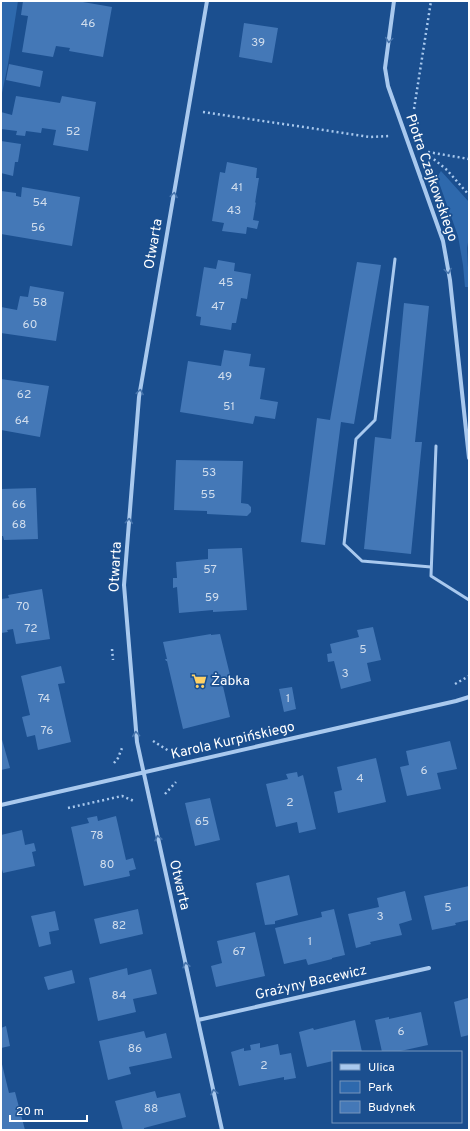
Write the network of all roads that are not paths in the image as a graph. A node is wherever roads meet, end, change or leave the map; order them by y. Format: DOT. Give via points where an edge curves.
graph roads {
  1 [pos="207,1"];
  2 [pos="394,1"];
  3 [pos="395,259"];
  4 [pos="436,446"];
  5 [pos="469,458"];
  6 [pos="431,567"];
  7 [pos="469,600"];
  8 [pos="469,697"];
  9 [pos="143,773"];
  10 [pos="1,805"];
  11 [pos="429,968"];
  12 [pos="198,1020"];
  13 [pos="222,1130"];
  9 -- 1 [label="street, Otwarta, one-way" via="137,742 124,585 139,397"];
  2 -- 5 [label="street, Piotra Czajkowskiego, one-way" via="385,68 388,86 443,241 450,280"];
  3 -- 6 [label="lane" via="375,420 356,439 344,544 362,560"];
  4 -- 6 [label="lane"];
  6 -- 7 [label="lane" via="431,576"];
  8 -- 9 [label="street, Karola Kurpińskiego"];
  9 -- 10 [label="street, Karola Kurpińskiego"];
  12 -- 9 [label="street, Otwarta, one-way"];
  11 -- 12 [label="street, Grażyny Bacewicz"];
  13 -- 12 [label="street, Otwarta, one-way"];
}
